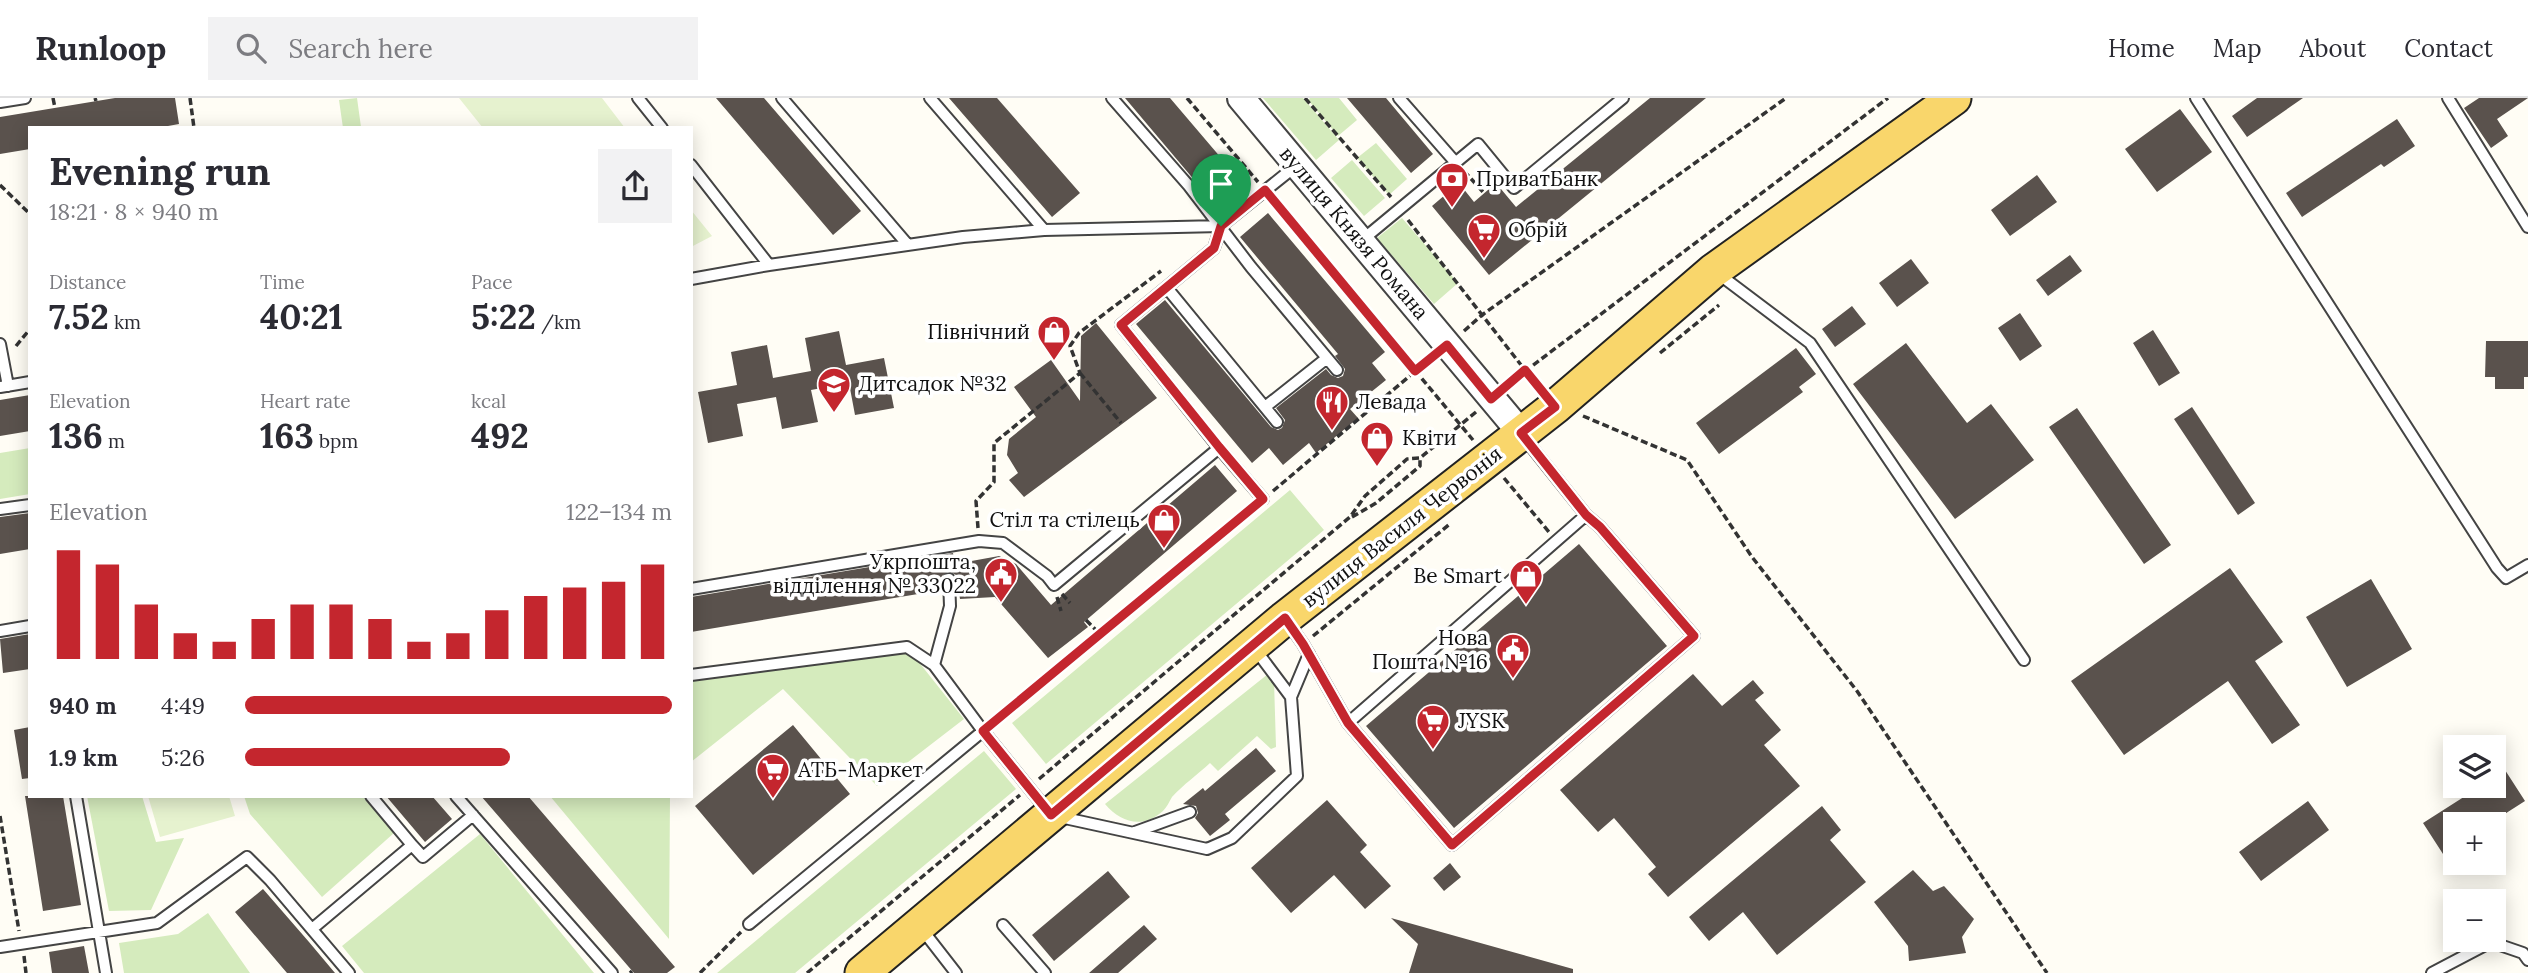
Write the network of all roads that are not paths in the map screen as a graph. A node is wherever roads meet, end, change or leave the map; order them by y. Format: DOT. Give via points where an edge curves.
graph roads {
  1 [pos="25,98"];
  2 [pos="639,98"];
  3 [pos="782,98"];
  4 [pos="930,98"];
  5 [pos="1112,98"];
  6 [pos="1241,98"];
  7 [pos="1399,98"];
  8 [pos="1623,98"];
  9 [pos="1954,98"];
  10 [pos="2196,98"];
  11 [pos="2448,98"];
  12 [pos="0,102"];
  13 [pos="660,126"];
  14 [pos="1456,163"];
  15 [pos="1297,165"];
  16 [pos="693,169"];
  17 [pos="1221,226"];
  18 [pos="2528,227"];
  19 [pos="1044,230"];
  20 [pos="1360,241"];
  21 [pos="908,245"];
  22 [pos="769,265"];
  23 [pos="1713,271"];
  24 [pos="693,279"];
  25 [pos="1167,288"];
  26 [pos="0,344"];
  27 [pos="1328,358"];
  28 [pos="1337,370"];
  29 [pos="28,382"];
  30 [pos="4,386"];
  31 [pos="1265,407"];
  32 [pos="1277,422"];
  33 [pos="1521,433"];
  34 [pos="1219,447"];
  35 [pos="1263,499"];
  36 [pos="28,505"];
  37 [pos="0,509"];
  38 [pos="1586,515"];
  39 [pos="2528,565"];
  40 [pos="949,579"];
  41 [pos="693,589"];
  42 [pos="1285,618"];
  43 [pos="28,626"];
  44 [pos="0,631"];
  45 [pos="1252,646"];
  46 [pos="1309,654"];
  47 [pos="2024,660"];
  48 [pos="934,665"];
  49 [pos="693,676"];
  50 [pos="1291,697"];
  51 [pos="1348,723"];
  52 [pos="983,731"];
  53 [pos="76,798"];
  54 [pos="374,798"];
  55 [pos="458,798"];
  56 [pos="1190,812"];
  57 [pos="473,815"];
  58 [pos="1051,815"];
  59 [pos="1218,829"];
  60 [pos="1135,832"];
  61 [pos="1227,840"];
  62 [pos="412,845"];
  63 [pos="749,924"];
  64 [pos="1003,925"];
  65 [pos="919,926"];
  66 [pos="312,929"];
  67 [pos="99,932"];
  68 [pos="0,947"];
  69 [pos="2528,960"];
  70 [pos="106,973"];
  71 [pos="349,973"];
  72 [pos="612,973"];
  73 [pos="862,973"];
  74 [pos="957,973"];
  75 [pos="1045,973"];
  76 [pos="2432,973"];
  1 -- 12 [label="lane"];
  2 -- 13 [label="lane"];
  3 -- 21 [label="lane"];
  4 -- 19 [label="lane"];
  5 -- 17 [label="lane"];
  6 -- 15 [label="street, вулиця Князя Романа"];
  7 -- 14 [label="lane"];
  8 -- 14 [label="lane" via="1514,188 1478,144"];
  9 -- 23 [label="main road, вулиця Василя Червонія"];
  10 -- 39 [label="lane" via="2497,568 2506,578"];
  11 -- 18 [label="lane"];
  14 -- 20 [label="lane"];
  15 -- 17 [label="lane"];
  15 -- 20 [label="street, вулиця Князя Романа"];
  16 -- 22 [label="lane"];
  17 -- 19 [label="lane"];
  17 -- 25 [label="lane" via="1214,248"];
  17 -- 27 [label="lane"];
  19 -- 21 [label="lane"];
  20 -- 33 [label="street, вулиця Князя Романа"];
  21 -- 22 [label="lane"];
  22 -- 24 [label="lane"];
  23 -- 33 [label="main road, вулиця Василя Червонія" via="1569,411"];
  23 -- 47 [label="lane" via="1810,343"];
  25 -- 31 [label="lane"];
  25 -- 34 [label="lane" via="1121,325"];
  26 -- 30 [label="lane"];
  27 -- 28 [label="lane"];
  27 -- 31 [label="lane"];
  29 -- 30 [label="lane"];
  31 -- 32 [label="lane"];
  33 -- 38 [label="lane"];
  33 -- 42 [label="main road, вулиця Василя Червонія"];
  34 -- 35 [label="lane"];
  34 -- 41 [label="lane" via="1054,584 1003,543 979,541"];
  36 -- 37 [label="lane"];
  38 -- 51 [label="lane"];
  38 -- 51 [label="lane" via="1694,636 1452,845"];
  40 -- 48 [label="lane" via="950,606"];
  42 -- 45 [label="main road, вулиця Василя Червонія"];
  42 -- 46 [label="lane"];
  43 -- 44 [label="lane"];
  45 -- 50 [label="lane"];
  45 -- 58 [label="main road, вулиця Василя Червонія"];
  46 -- 50 [label="lane"];
  46 -- 51 [label="lane"];
  48 -- 49 [label="lane" via="907,647"];
  48 -- 52 [label="lane"];
  50 -- 61 [label="lane" via="1297,776"];
  52 -- 58 [label="lane"];
  52 -- 63 [label="lane"];
  53 -- 67 [label="lane"];
  54 -- 62 [label="lane"];
  55 -- 57 [label="lane"];
  56 -- 60 [label="lane"];
  57 -- 62 [label="lane" via="423,858"];
  57 -- 72 [label="lane"];
  58 -- 60 [label="lane"];
  58 -- 65 [label="main road, вулиця Василя Червонія"];
  59 -- 61 [label="lane"];
  60 -- 61 [label="lane" via="1207,849"];
  62 -- 66 [label="lane"];
  64 -- 75 [label="lane"];
  65 -- 73 [label="main road, вулиця Василя Червонія"];
  65 -- 74 [label="lane"];
  66 -- 67 [label="lane" via="247,858 157,923"];
  66 -- 71 [label="lane"];
  67 -- 68 [label="lane"];
  67 -- 70 [label="lane"];
  69 -- 76 [label="lane" via="2523,953 2491,942"];
}
